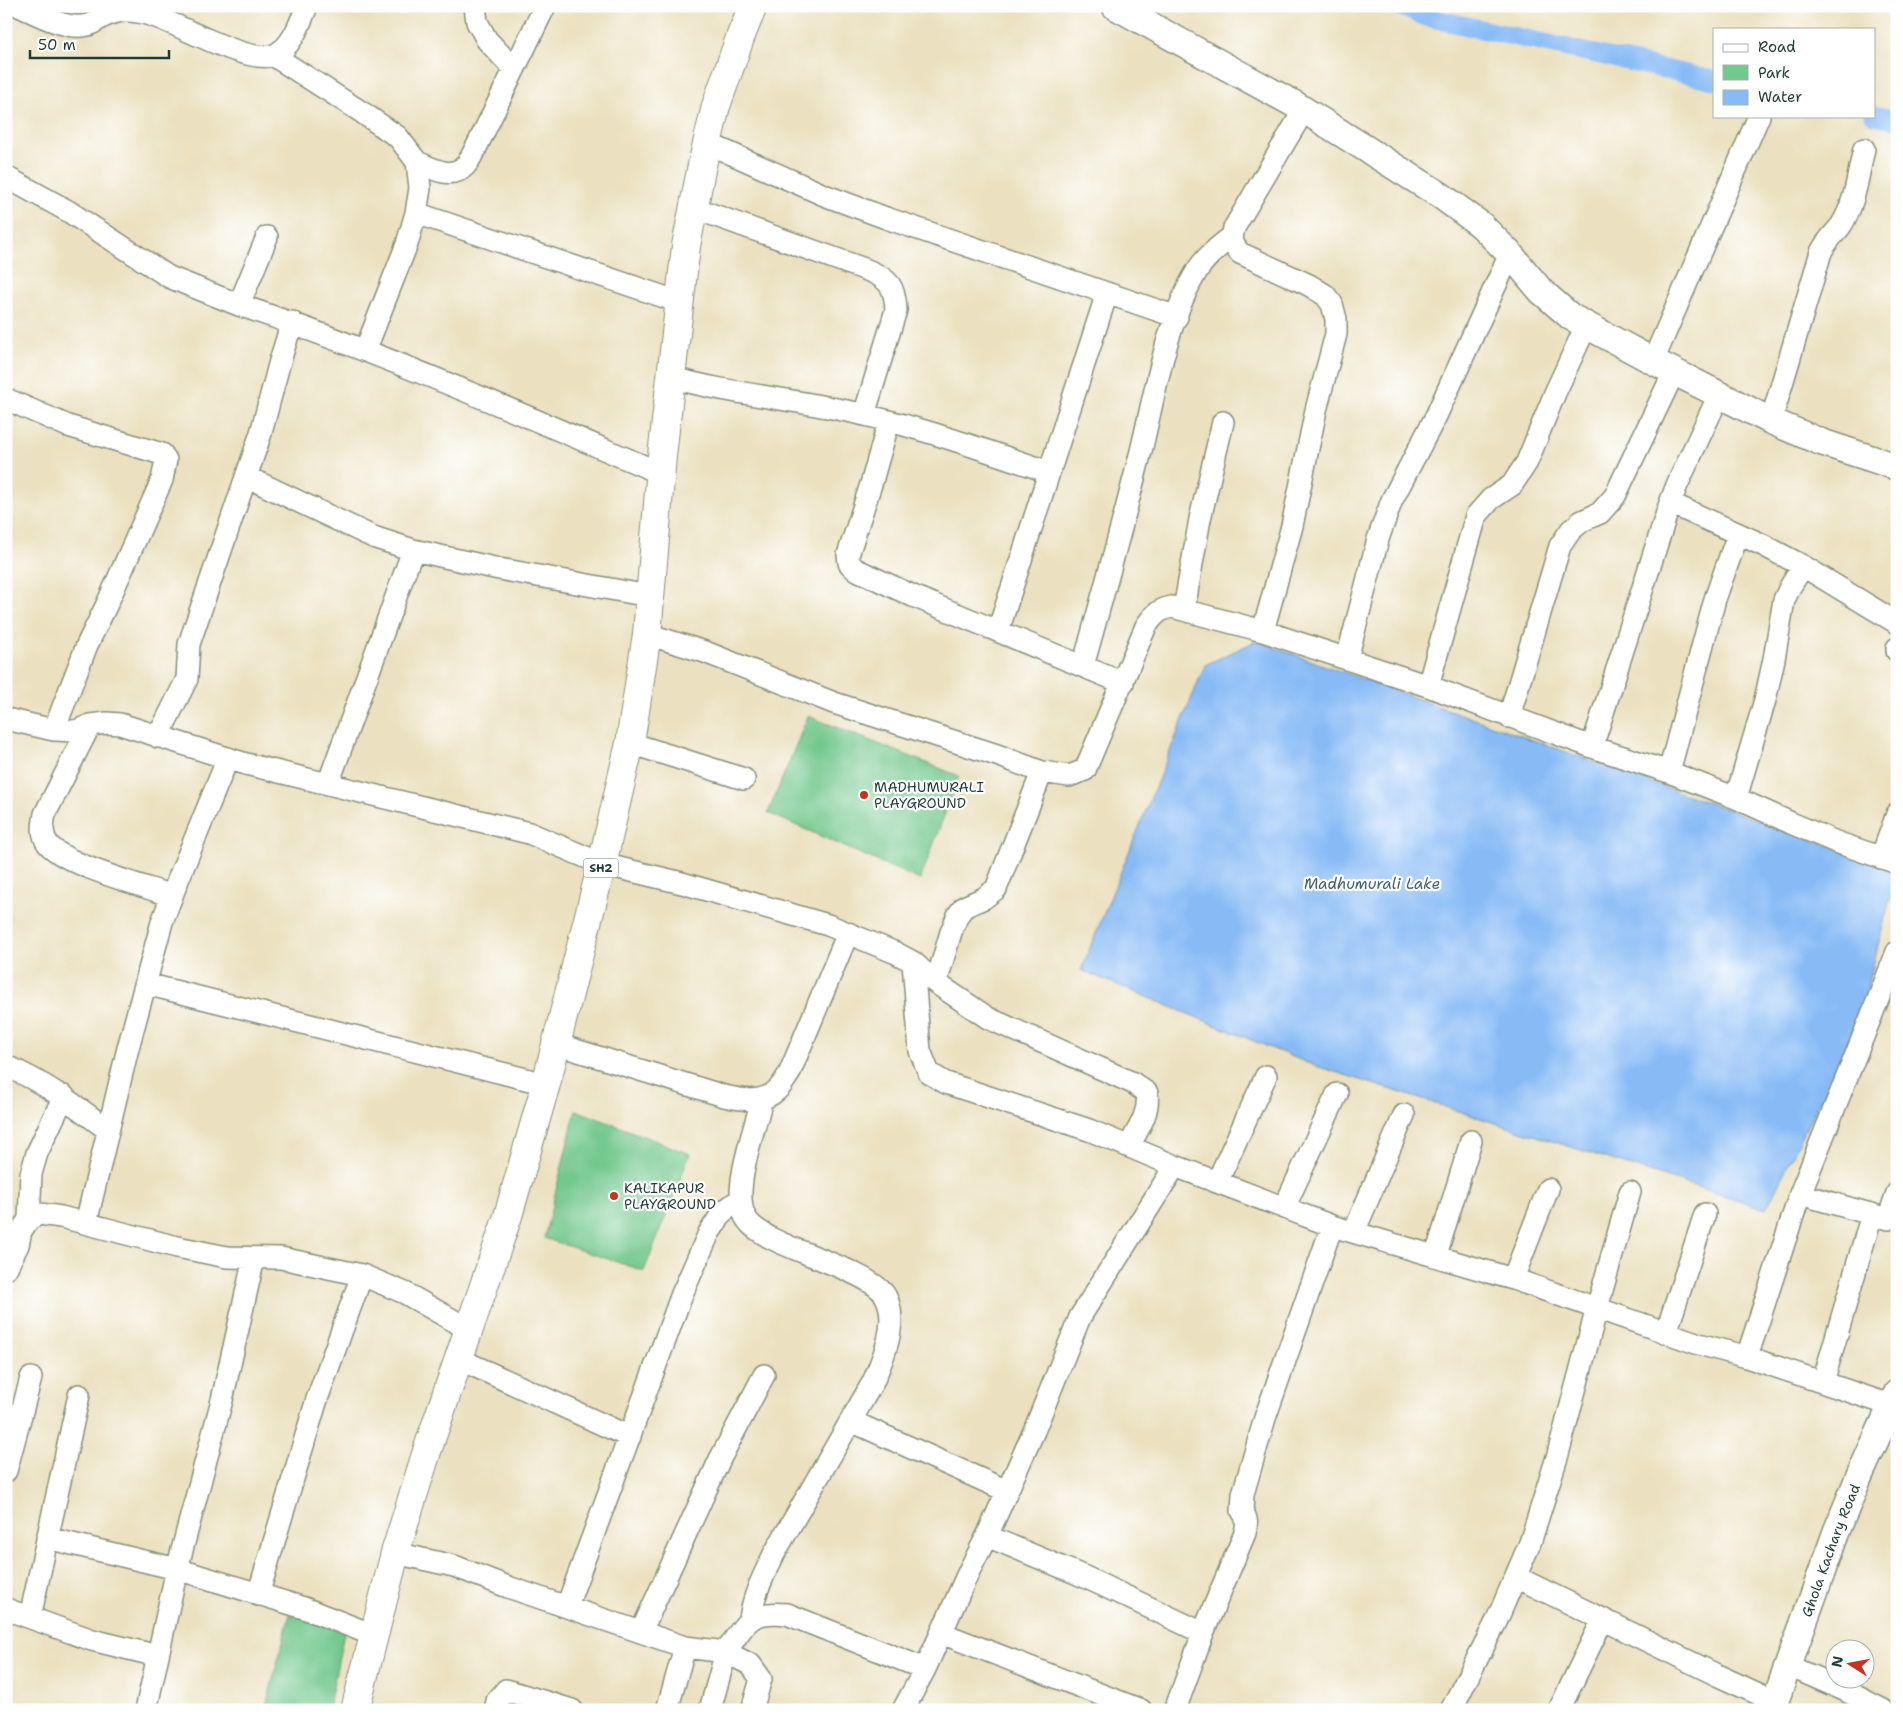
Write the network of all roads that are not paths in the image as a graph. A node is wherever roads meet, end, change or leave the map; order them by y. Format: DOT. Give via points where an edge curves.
graph roads {
  1 [pos="19,6"];
  2 [pos="308,6"];
  3 [pos="475,6"];
  4 [pos="544,6"];
  5 [pos="753,6"];
  6 [pos="1115,6"];
  7 [pos="274,56"];
  8 [pos="514,69"];
  9 [pos="1304,110"];
  10 [pos="1758,118"];
  11 [pos="707,143"];
  12 [pos="1864,149"];
  13 [pos="417,162"];
  14 [pos="6,177"];
  15 [pos="694,208"];
  16 [pos="416,213"];
  17 [pos="267,237"];
  18 [pos="1231,237"];
  19 [pos="1510,254"];
  20 [pos="1107,293"];
  21 [pos="679,302"];
  22 [pos="239,305"];
  23 [pos="1177,317"];
  24 [pos="292,322"];
  25 [pos="1586,326"];
  26 [pos="365,351"];
  27 [pos="1663,367"];
  28 [pos="670,377"];
  29 [pos="1719,396"];
  30 [pos="6,399"];
  31 [pos="864,415"];
  32 [pos="889,421"];
  33 [pos="1771,421"];
  34 [pos="1223,422"];
  35 [pos="1897,467"];
  36 [pos="1049,472"];
  37 [pos="660,473"];
  38 [pos="247,477"];
  39 [pos="1670,503"];
  40 [pos="1738,534"];
  41 [pos="413,550"];
  42 [pos="1803,566"];
  43 [pos="649,596"];
  44 [pos="1184,609"];
  45 [pos="1897,623"];
  46 [pos="998,631"];
  47 [pos="1263,631"];
  48 [pos="647,634"];
  49 [pos="1348,659"];
  50 [pos="1083,666"];
  51 [pos="1123,683"];
  52 [pos="1428,686"];
  53 [pos="1509,717"];
  54 [pos="6,719"];
  55 [pos="90,725"];
  56 [pos="54,730"];
  57 [pos="158,737"];
  58 [pos="630,743"];
  59 [pos="1592,747"];
  60 [pos="228,758"];
  61 [pos="1042,772"];
  62 [pos="1669,772"];
  63 [pos="744,779"];
  64 [pos="328,784"];
  65 [pos="1736,798"];
  66 [pos="1897,814"];
  67 [pos="1889,861"];
  68 [pos="602,864"];
  69 [pos="172,896"];
  70 [pos="848,933"];
  71 [pos="1897,952"];
  72 [pos="913,962"];
  73 [pos="936,983"];
  74 [pos="146,984"];
  75 [pos="556,1044"];
  76 [pos="6,1066"];
  77 [pos="1266,1076"];
  78 [pos="546,1084"];
  79 [pos="1337,1094"];
  80 [pos="64,1096"];
  81 [pos="762,1099"];
  82 [pos="1404,1115"];
  83 [pos="108,1130"];
  84 [pos="1471,1141"];
  85 [pos="1129,1146"];
  86 [pos="1176,1166"];
  87 [pos="1217,1182"];
  88 [pos="1548,1190"];
  89 [pos="1630,1192"];
  90 [pos="1897,1193"];
  91 [pos="1800,1194"];
  92 [pos="740,1199"];
  93 [pos="1284,1208"];
  94 [pos="1705,1214"];
  95 [pos="1885,1218"];
  96 [pos="29,1219"];
  97 [pos="86,1223"];
  98 [pos="1332,1226"];
  99 [pos="1354,1232"];
  100 [pos="1436,1256"];
  101 [pos="254,1258"];
  102 [pos="6,1269"];
  103 [pos="362,1275"];
  104 [pos="1513,1279"];
  105 [pos="1597,1308"];
  106 [pos="470,1330"];
  107 [pos="1666,1333"];
  108 [pos="1747,1357"];
  109 [pos="459,1359"];
  110 [pos="764,1375"];
  111 [pos="31,1378"];
  112 [pos="1823,1382"];
  113 [pos="79,1395"];
  114 [pos="1894,1399"];
  115 [pos="851,1421"];
  116 [pos="630,1437"];
  117 [pos="6,1471"];
  118 [pos="1007,1491"];
  119 [pos="987,1536"];
  120 [pos="47,1538"];
  121 [pos="395,1553"];
  122 [pos="177,1569"];
  123 [pos="1516,1577"];
  124 [pos="258,1595"];
  125 [pos="567,1606"];
  126 [pos="6,1609"];
  127 [pos="30,1617"];
  128 [pos="750,1618"];
  129 [pos="1603,1619"];
  130 [pos="641,1632"];
  131 [pos="941,1633"];
  132 [pos="1203,1633"];
  133 [pos="372,1636"];
  134 [pos="685,1647"];
  135 [pos="726,1652"];
  136 [pos="158,1656"];
  137 [pos="1789,1666"];
  138 [pos="925,1669"];
  139 [pos="1773,1706"];
  140 [pos="146,1710"];
  141 [pos="355,1710"];
  142 [pos="495,1710"];
  143 [pos="572,1710"];
  144 [pos="667,1710"];
  145 [pos="710,1710"];
  146 [pos="752,1710"];
  147 [pos="903,1710"];
  148 [pos="1141,1710"];
  149 [pos="1175,1710"];
  150 [pos="1451,1710"];
  151 [pos="1559,1710"];
  152 [pos="1883,1710"];
  1 -- 7 [label="street" via="74,26 87,25 127,10 156,17 254,57"];
  2 -- 7 [label="street" via="289,45"];
  3 -- 8 [label="street" via="477,22 487,40"];
  4 -- 8 [label="street"];
  5 -- 11 [label="main road, SH2" via="716,106"];
  6 -- 9 [label="street"];
  7 -- 13 [label="street" via="398,138"];
  8 -- 13 [label="street" via="465,166 447,172"];
  9 -- 18 [label="street"];
  9 -- 19 [label="street" via="1440,195 1481,225"];
  10 -- 27 [label="street"];
  11 -- 15 [label="main road, SH2"];
  11 -- 20 [label="street" via="824,196"];
  12 -- 33 [label="street" via="1849,207 1821,252"];
  13 -- 16 [label="street" via="420,188"];
  14 -- 22 [label="street" via="68,211 169,276"];
  15 -- 21 [label="main road, SH2"];
  15 -- 31 [label="street" via="880,275 889,283 895,296 896,310"];
  16 -- 21 [label="street"];
  16 -- 26 [label="street"];
  17 -- 22 [label="street"];
  18 -- 23 [label="street" via="1197,270"];
  18 -- 47 [label="street" via="1240,253 1325,295 1332,304 1336,319 1336,334 1316,410 1292,526"];
  19 -- 25 [label="street" via="1541,291"];
  19 -- 49 [label="street" via="1436,416 1392,500 1378,539"];
  20 -- 23 [label="street"];
  20 -- 36 [label="street"];
  21 -- 28 [label="main road, SH2"];
  22 -- 24 [label="street"];
  23 -- 50 [label="street"];
  24 -- 26 [label="street"];
  24 -- 38 [label="street"];
  25 -- 27 [label="street"];
  25 -- 52 [label="street" via="1527,462 1512,484 1491,499 1476,516"];
  26 -- 37 [label="street" via="481,396"];
  27 -- 29 [label="street"];
  27 -- 53 [label="street" via="1615,496 1600,514 1582,521 1571,530 1560,546"];
  28 -- 31 [label="street" via="704,387"];
  28 -- 37 [label="main road, SH2"];
  29 -- 33 [label="street"];
  29 -- 39 [label="street"];
  30 -- 56 [label="street" via="68,426 162,454 166,460 156,496 87,645"];
  31 -- 32 [label="street"];
  32 -- 36 [label="street"];
  32 -- 46 [label="street" via="848,555 849,562 855,569 913,596"];
  33 -- 35 [label="street" via="1821,442"];
  34 -- 44 [label="street" via="1200,520"];
  36 -- 46 [label="street"];
  37 -- 43 [label="main road, SH2"];
  38 -- 41 [label="street" via="373,537"];
  38 -- 57 [label="street" via="189,644 187,679"];
  39 -- 40 [label="street"];
  39 -- 59 [label="street"];
  40 -- 42 [label="street"];
  40 -- 62 [label="street" via="1715,599"];
  41 -- 43 [label="street"];
  41 -- 64 [label="street"];
  42 -- 45 [label="street"];
  42 -- 65 [label="street" via="1784,600 1765,700"];
  43 -- 48 [label="main road, SH2"];
  44 -- 47 [label="street"];
  44 -- 51 [label="street" via="1163,608 1155,613 1146,626"];
  46 -- 50 [label="street"];
  47 -- 49 [label="street"];
  48 -- 58 [label="main road, SH2"];
  48 -- 61 [label="street" via="705,652 834,703"];
  49 -- 52 [label="street"];
  50 -- 51 [label="street"];
  51 -- 61 [label="street" via="1085,770 1070,776"];
  52 -- 53 [label="street"];
  53 -- 59 [label="street"];
  54 -- 56 [label="street"];
  55 -- 56 [label="street" via="76,731"];
  55 -- 57 [label="street" via="120,724"];
  55 -- 69 [label="street" via="45,814 42,828 48,843 61,855 83,865"];
  57 -- 60 [label="street"];
  58 -- 63 [label="street"];
  58 -- 68 [label="main road, SH2"];
  59 -- 62 [label="street"];
  60 -- 64 [label="street"];
  60 -- 69 [label="street"];
  61 -- 73 [label="street" via="996,889 964,907 958,915"];
  62 -- 65 [label="street"];
  64 -- 68 [label="street" via="529,833"];
  65 -- 67 [label="street"];
  66 -- 67 [label="street"];
  68 -- 70 [label="street" via="682,883"];
  68 -- 75 [label="main road, SH2"];
  69 -- 74 [label="street"];
  70 -- 72 [label="street"];
  70 -- 81 [label="street" via="789,1074 777,1091"];
  71 -- 91 [label="street"];
  72 -- 73 [label="street"];
  72 -- 85 [label="street" via="920,1051 930,1073 946,1084"];
  73 -- 85 [label="street" via="988,1018 1133,1082 1147,1093 1146,1114"];
  74 -- 78 [label="street"];
  74 -- 83 [label="street"];
  75 -- 78 [label="main road, SH2"];
  75 -- 81 [label="street" via="724,1096"];
  76 -- 80 [label="street"];
  77 -- 87 [label="street"];
  78 -- 106 [label="main road, SH2" via="508,1216"];
  79 -- 93 [label="street"];
  80 -- 83 [label="street"];
  80 -- 96 [label="street" via="31,1174"];
  81 -- 92 [label="street" via="741,1182"];
  82 -- 99 [label="street"];
  83 -- 97 [label="street"];
  84 -- 100 [label="street"];
  85 -- 86 [label="street"];
  86 -- 87 [label="street"];
  86 -- 118 [label="street" via="1080,1317"];
  87 -- 93 [label="street"];
  88 -- 104 [label="street"];
  89 -- 105 [label="street"];
  90 -- 95 [label="street"];
  91 -- 95 [label="street"];
  91 -- 108 [label="street"];
  92 -- 115 [label="street" via="744,1216 754,1228 777,1242 857,1275 886,1297 890,1333 882,1361"];
  92 -- 116 [label="street" via="723,1212 709,1233 682,1294"];
  93 -- 98 [label="street"];
  94 -- 107 [label="street"];
  95 -- 112 [label="street"];
  96 -- 97 [label="street" via="40,1214"];
  96 -- 102 [label="street"];
  97 -- 101 [label="street" via="185,1249 226,1257"];
  98 -- 99 [label="street"];
  98 -- 132 [label="street" via="1265,1418 1243,1494 1242,1511 1247,1523 1244,1533"];
  99 -- 100 [label="street"];
  100 -- 104 [label="street"];
  101 -- 103 [label="street" via="281,1258"];
  101 -- 122 [label="street" via="222,1400"];
  103 -- 106 [label="street" via="404,1293"];
  103 -- 124 [label="street" via="317,1399"];
  104 -- 105 [label="street"];
  105 -- 107 [label="street"];
  105 -- 123 [label="street" via="1558,1454"];
  106 -- 109 [label="main road, SH2"];
  107 -- 108 [label="street"];
  108 -- 112 [label="street"];
  109 -- 116 [label="street"];
  109 -- 121 [label="main road, SH2"];
  110 -- 130 [label="street" via="720,1459"];
  111 -- 117 [label="street"];
  112 -- 114 [label="street"];
  113 -- 120 [label="street"];
  114 -- 137 [label="street, Ghola Kachary Road" via="1837,1530"];
  115 -- 118 [label="street"];
  115 -- 128 [label="street" via="774,1554 752,1603"];
  116 -- 125 [label="street"];
  118 -- 119 [label="street"];
  119 -- 131 [label="street"];
  119 -- 132 [label="street" via="1085,1577"];
  120 -- 122 [label="street"];
  120 -- 127 [label="street"];
  121 -- 125 [label="street" via="454,1566"];
  121 -- 133 [label="main road, SH2"];
  122 -- 124 [label="street"];
  122 -- 136 [label="street"];
  123 -- 129 [label="street"];
  123 -- 150 [label="street"];
  124 -- 133 [label="street" via="304,1608"];
  125 -- 130 [label="street"];
  126 -- 127 [label="street"];
  127 -- 136 [label="street" via="92,1640"];
  128 -- 135 [label="street"];
  128 -- 138 [label="street" via="769,1612 786,1614"];
  129 -- 139 [label="street"];
  129 -- 151 [label="street"];
  130 -- 134 [label="street"];
  131 -- 138 [label="street"];
  131 -- 148 [label="street"];
  132 -- 149 [label="street"];
  133 -- 141 [label="main road, SH2"];
  134 -- 135 [label="street"];
  134 -- 144 [label="street"];
  135 -- 145 [label="street"];
  135 -- 146 [label="street" via="751,1665 761,1679"];
  136 -- 140 [label="street"];
  137 -- 139 [label="street, Ghola Kachary Road"];
  137 -- 152 [label="street"];
  138 -- 147 [label="street"];
  142 -- 143 [label="street" via="497,1701 506,1690"];
}
